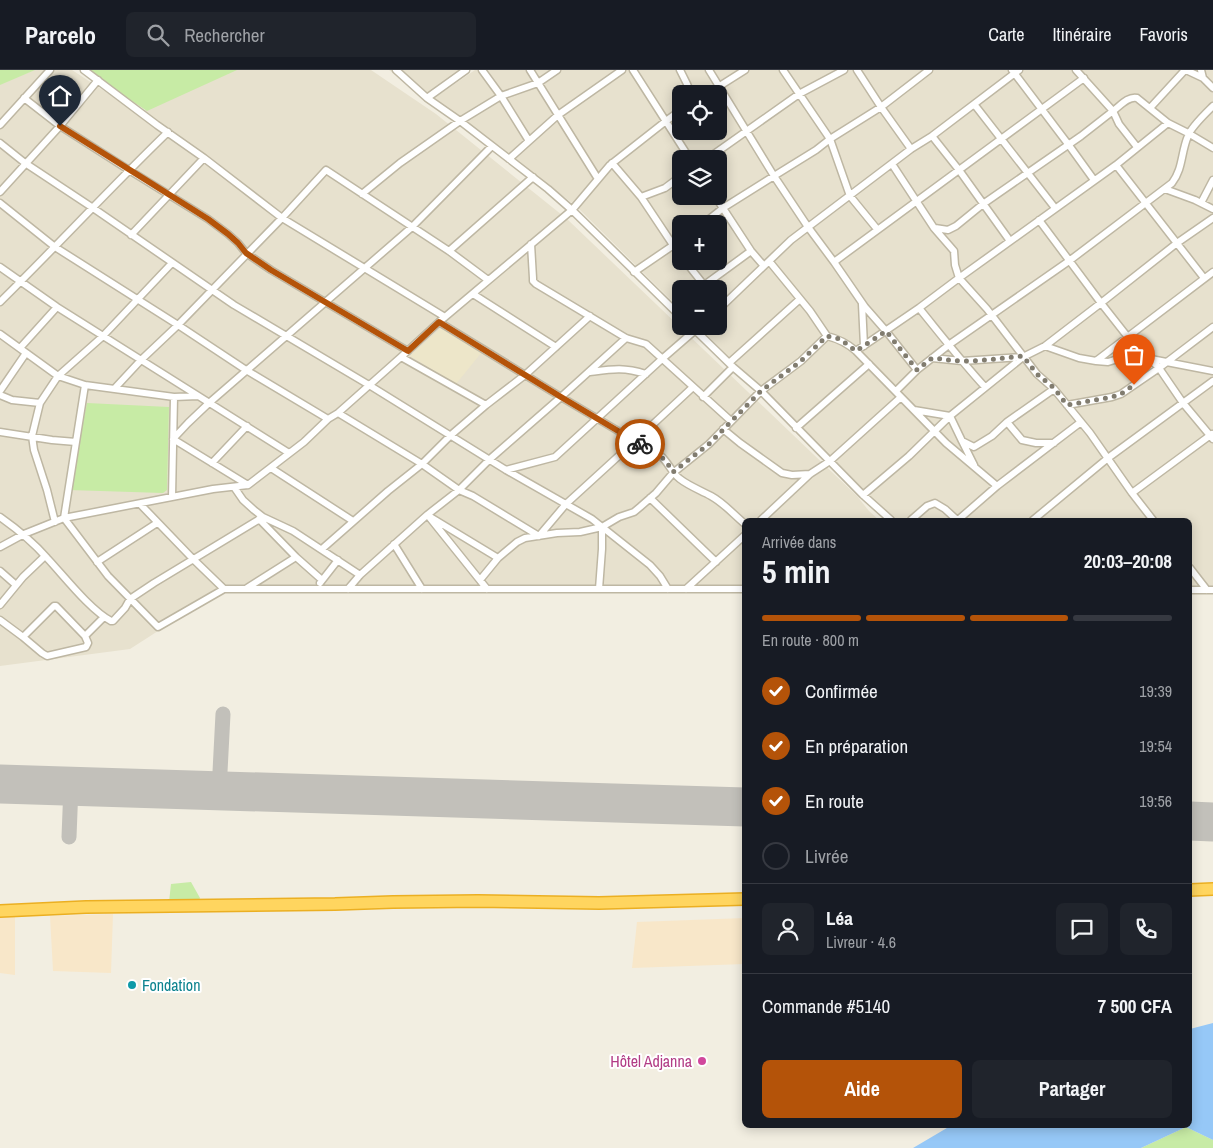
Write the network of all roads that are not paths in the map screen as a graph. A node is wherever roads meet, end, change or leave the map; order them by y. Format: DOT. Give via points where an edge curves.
graph roads {
  1 [pos="50,70"];
  2 [pos="84,70"];
  3 [pos="396,70"];
  4 [pos="466,70"];
  5 [pos="482,70"];
  6 [pos="530,70"];
  7 [pos="557,70"];
  8 [pos="622,70"];
  9 [pos="633,70"];
  10 [pos="680,70"];
  11 [pos="710,70"];
  12 [pos="746,70"];
  13 [pos="783,70"];
  14 [pos="844,70"];
  15 [pos="857,70"];
  16 [pos="929,70"];
  17 [pos="1076,70"];
  18 [pos="1186,70"];
  19 [pos="1201,70"];
  20 [pos="1015,71"];
  21 [pos="1084,78"];
  22 [pos="1203,78"];
  23 [pos="98,80"];
  24 [pos="538,83"];
  25 [pos="687,85"];
  26 [pos="719,85"];
  27 [pos="722,85"];
  28 [pos="1213,88"];
  29 [pos="799,94"];
  30 [pos="501,96"];
  31 [pos="24,98"];
  32 [pos="427,98"];
  33 [pos="727,98"];
  34 [pos="974,104"];
  35 [pos="1213,106"];
  36 [pos="881,107"];
  37 [pos="1150,108"];
  38 [pos="1042,109"];
  39 [pos="1113,111"];
  40 [pos="558,115"];
  41 [pos="672,117"];
  42 [pos="460,121"];
  43 [pos="666,121"];
  44 [pos="1168,123"];
  45 [pos="0,125"];
  46 [pos="60,126"];
  47 [pos="168,132"];
  48 [pos="746,132"];
  49 [pos="1188,133"];
  50 [pos="932,136"];
  51 [pos="830,139"];
  52 [pos="1000,139"];
  53 [pos="529,141"];
  54 [pos="0,143"];
  55 [pos="1068,144"];
  56 [pos="492,146"];
  57 [pos="1137,147"];
  58 [pos="1213,148"];
  59 [pos="911,149"];
  60 [pos="684,150"];
  61 [pos="720,150"];
  62 [pos="204,158"];
  63 [pos="509,159"];
  64 [pos="25,163"];
  65 [pos="612,163"];
  66 [pos="892,164"];
  67 [pos="1116,165"];
  68 [pos="129,170"];
  69 [pos="959,170"];
  70 [pos="1028,173"];
  71 [pos="774,176"];
  72 [pos="533,177"];
  73 [pos="598,179"];
  74 [pos="1094,180"];
  75 [pos="1213,180"];
  76 [pos="672,183"];
  77 [pos="1165,189"];
  78 [pos="0,192"];
  79 [pos="169,194"];
  80 [pos="362,194"];
  81 [pos="850,196"];
  82 [pos="641,197"];
  83 [pos="917,200"];
  84 [pos="0,203"];
  85 [pos="1201,203"];
  86 [pos="983,204"];
  87 [pos="1147,204"];
  88 [pos="721,205"];
  89 [pos="93,208"];
  90 [pos="723,208"];
  91 [pos="1054,208"];
  92 [pos="572,210"];
  93 [pos="1213,210"];
  94 [pos="714,215"];
  95 [pos="282,218"];
  96 [pos="1213,218"];
  97 [pos="1039,220"];
  98 [pos="412,227"];
  99 [pos="808,227"];
  100 [pos="934,228"];
  101 [pos="877,229"];
  102 [pos="131,234"];
  103 [pos="1010,241"];
  104 [pos="1177,243"];
  105 [pos="531,244"];
  106 [pos="672,244"];
  107 [pos="55,247"];
  108 [pos="672,247"];
  109 [pos="449,251"];
  110 [pos="751,251"];
  111 [pos="246,253"];
  112 [pos="834,262"];
  113 [pos="1069,262"];
  114 [pos="172,263"];
  115 [pos="767,263"];
  116 [pos="0,267"];
  117 [pos="365,268"];
  118 [pos="634,272"];
  119 [pos="1213,272"];
  120 [pos="959,278"];
  121 [pos="1204,278"];
  122 [pos="488,280"];
  123 [pos="712,280"];
  124 [pos="20,282"];
  125 [pos="211,289"];
  126 [pos="473,294"];
  127 [pos="800,298"];
  128 [pos="138,300"];
  129 [pos="727,301"];
  130 [pos="0,302"];
  131 [pos="324,303"];
  132 [pos="862,303"];
  133 [pos="1101,303"];
  134 [pos="57,307"];
  135 [pos="672,308"];
  136 [pos="919,308"];
  137 [pos="590,316"];
  138 [pos="991,316"];
  139 [pos="445,317"];
  140 [pos="439,322"];
  141 [pos="178,325"];
  142 [pos="1213,327"];
  143 [pos="886,331"];
  144 [pos="0,334"];
  145 [pos="688,335"];
  146 [pos="703,335"];
  147 [pos="286,336"];
  148 [pos="827,336"];
  149 [pos="1127,336"];
  150 [pos="102,337"];
  151 [pos="626,338"];
  152 [pos="950,344"];
  153 [pos="864,346"];
  154 [pos="1045,346"];
  155 [pos="556,347"];
  156 [pos="20,348"];
  157 [pos="408,351"];
  158 [pos="856,351"];
  159 [pos="26,353"];
  160 [pos="1023,356"];
  161 [pos="401,357"];
  162 [pos="932,358"];
  163 [pos="662,359"];
  164 [pos="1151,359"];
  165 [pos="141,360"];
  166 [pos="1096,360"];
  167 [pos="962,361"];
  168 [pos="1167,363"];
  169 [pos="869,364"];
  170 [pos="731,365"];
  171 [pos="1159,368"];
  172 [pos="246,370"];
  173 [pos="917,370"];
  174 [pos="1213,371"];
  175 [pos="589,372"];
  176 [pos="646,374"];
  177 [pos="525,375"];
  178 [pos="58,376"];
  179 [pos="1213,381"];
  180 [pos="85,385"];
  181 [pos="369,385"];
  182 [pos="115,388"];
  183 [pos="693,388"];
  184 [pos="985,388"];
  185 [pos="1054,388"];
  186 [pos="0,391"];
  187 [pos="761,391"];
  188 [pos="896,391"];
  189 [pos="0,395"];
  190 [pos="199,396"];
  191 [pos="174,397"];
  192 [pos="561,397"];
  193 [pos="703,397"];
  194 [pos="901,397"];
  195 [pos="40,403"];
  196 [pos="209,403"];
  197 [pos="1183,403"];
  198 [pos="486,405"];
  199 [pos="1067,405"];
  200 [pos="913,410"];
  201 [pos="338,413"];
  202 [pos="950,416"];
  203 [pos="328,419"];
  204 [pos="598,419"];
  205 [pos="730,421"];
  206 [pos="1007,422"];
  207 [pos="1081,422"];
  208 [pos="247,426"];
  209 [pos="796,428"];
  210 [pos="723,429"];
  211 [pos="0,432"];
  212 [pos="935,432"];
  213 [pos="32,436"];
  214 [pos="451,436"];
  215 [pos="1212,436"];
  216 [pos="174,439"];
  217 [pos="962,441"];
  218 [pos="76,442"];
  219 [pos="636,442"];
  220 [pos="1054,443"];
  221 [pos="289,453"];
  222 [pos="1108,458"];
  223 [pos="490,459"];
  224 [pos="830,461"];
  225 [pos="212,463"];
  226 [pos="422,464"];
  227 [pos="975,467"];
  228 [pos="271,468"];
  229 [pos="506,470"];
  230 [pos="673,472"];
  231 [pos="810,474"];
  232 [pos="248,485"];
  233 [pos="998,486"];
  234 [pos="234,487"];
  235 [pos="459,490"];
  236 [pos="1132,493"];
  237 [pos="863,496"];
  238 [pos="172,497"];
  239 [pos="650,498"];
  240 [pos="140,504"];
  241 [pos="566,504"];
  242 [pos="427,515"];
  243 [pos="0,517"];
  244 [pos="64,518"];
  245 [pos="261,518"];
  246 [pos="763,518"];
  247 [pos="889,518"];
  248 [pos="913,518"];
  249 [pos="955,518"];
  250 [pos="959,518"];
  251 [pos="1035,518"];
  252 [pos="1151,518"];
  253 [pos="353,521"];
  254 [pos="742,521"];
  255 [pos="55,522"];
  256 [pos="157,523"];
  257 [pos="602,527"];
  258 [pos="24,534"];
  259 [pos="539,536"];
  260 [pos="742,538"];
  261 [pos="394,544"];
  262 [pos="0,546"];
  263 [pos="322,550"];
  264 [pos="45,556"];
  265 [pos="296,557"];
  266 [pos="498,558"];
  267 [pos="193,559"];
  268 [pos="338,560"];
  269 [pos="97,562"];
  270 [pos="716,562"];
  271 [pos="1192,570"];
  272 [pos="0,571"];
  273 [pos="360,575"];
  274 [pos="322,580"];
  275 [pos="480,580"];
  276 [pos="16,585"];
  277 [pos="348,588"];
  278 [pos="224,589"];
  279 [pos="246,589"];
  280 [pos="315,589"];
  281 [pos="422,589"];
  282 [pos="487,589"];
  283 [pos="599,589"];
  284 [pos="668,589"];
  285 [pos="686,589"];
  286 [pos="742,589"];
  287 [pos="1192,590"];
  288 [pos="1210,590"];
  289 [pos="130,599"];
  290 [pos="0,605"];
  291 [pos="104,617"];
  292 [pos="0,620"];
  293 [pos="86,636"];
  294 [pos="24,637"];
  295 [pos="1192,890"];
  296 [pos="1213,890"];
  297 [pos="742,899"];
  298 [pos="0,911"];
  1 -- 31 [label="street"];
  2 -- 23 [label="street"];
  3 -- 32 [label="street"];
  4 -- 32 [label="street"];
  5 -- 30 [label="street"];
  6 -- 24 [label="street"];
  7 -- 24 [label="street"];
  8 -- 40 [label="street"];
  9 -- 43 [label="street"];
  10 -- 25 [label="street"];
  11 -- 26 [label="street"];
  12 -- 27 [label="street"];
  13 -- 29 [label="street"];
  14 -- 29 [label="street"];
  15 -- 36 [label="street"];
  16 -- 36 [label="street"];
  17 -- 21 [label="street"];
  18 -- 22 [label="street"];
  18 -- 37 [label="street"];
  19 -- 22 [label="street"];
  20 -- 34 [label="street"];
  20 -- 38 [label="street"];
  21 -- 38 [label="street"];
  21 -- 39 [label="street"];
  22 -- 28 [label="street"];
  23 -- 46 [label="street"];
  23 -- 47 [label="street"];
  24 -- 30 [label="street"];
  24 -- 40 [label="street"];
  29 -- 48 [label="street"];
  29 -- 51 [label="street"];
  30 -- 42 [label="street"];
  30 -- 53 [label="street"];
  31 -- 45 [label="street"];
  31 -- 46 [label="street"];
  32 -- 42 [label="street"];
  33 -- 48 [label="street"];
  34 -- 50 [label="street"];
  34 -- 52 [label="street"];
  35 -- 49 [label="street"];
  36 -- 51 [label="street"];
  36 -- 59 [label="street"];
  37 -- 39 [label="street" via="1134,97"];
  37 -- 44 [label="street"];
  38 -- 52 [label="street"];
  38 -- 55 [label="street"];
  39 -- 55 [label="street"];
  39 -- 57 [label="street"];
  40 -- 53 [label="street"];
  40 -- 73 [label="street"];
  41 -- 43 [label="street"];
  42 -- 56 [label="street"];
  42 -- 80 [label="street"];
  43 -- 60 [label="street"];
  43 -- 65 [label="street"];
  44 -- 49 [label="street"];
  44 -- 57 [label="street"];
  46 -- 64 [label="street"];
  46 -- 68 [label="street"];
  47 -- 62 [label="street"];
  47 -- 68 [label="street"];
  48 -- 61 [label="street"];
  48 -- 71 [label="street"];
  49 -- 58 [label="street"];
  49 -- 77 [label="street" via="1179,172"];
  50 -- 59 [label="street"];
  50 -- 69 [label="street"];
  51 -- 71 [label="street"];
  51 -- 81 [label="street"];
  52 -- 69 [label="street"];
  52 -- 70 [label="street"];
  53 -- 63 [label="street"];
  54 -- 64 [label="street"];
  55 -- 70 [label="street"];
  55 -- 74 [label="street"];
  56 -- 63 [label="street"];
  56 -- 98 [label="street"];
  57 -- 67 [label="street"];
  59 -- 66 [label="street"];
  62 -- 79 [label="street"];
  62 -- 95 [label="street"];
  63 -- 72 [label="street"];
  64 -- 78 [label="street"];
  64 -- 89 [label="street"];
  65 -- 73 [label="street"];
  65 -- 82 [label="street"];
  66 -- 81 [label="street"];
  66 -- 83 [label="street"];
  67 -- 74 [label="street"];
  67 -- 87 [label="street"];
  68 -- 79 [label="street"];
  68 -- 89 [label="street"];
  69 -- 83 [label="street"];
  69 -- 86 [label="street"];
  70 -- 86 [label="street"];
  70 -- 91 [label="street"];
  71 -- 90 [label="street"];
  71 -- 99 [label="street"];
  72 -- 92 [label="street"];
  72 -- 109 [label="street"];
  73 -- 92 [label="street"];
  74 -- 91 [label="street"];
  75 -- 85 [label="street"];
  76 -- 82 [label="street"];
  77 -- 85 [label="street"];
  77 -- 87 [label="street"];
  79 -- 102 [label="street"];
  79 -- 111 [label="street" via="228,234"];
  80 -- 95 [label="street" via="326,170"];
  80 -- 98 [label="street"];
  81 -- 99 [label="street"];
  81 -- 101 [label="street"];
  82 -- 106 [label="street"];
  83 -- 100 [label="street"];
  83 -- 101 [label="street"];
  84 -- 107 [label="street"];
  85 -- 93 [label="street"];
  86 -- 100 [label="street" via="948,230"];
  86 -- 103 [label="street"];
  87 -- 104 [label="street"];
  87 -- 113 [label="street"];
  88 -- 90 [label="street"];
  89 -- 102 [label="street"];
  89 -- 107 [label="street"];
  90 -- 94 [label="street"];
  90 -- 110 [label="street"];
  91 -- 97 [label="street"];
  92 -- 105 [label="street"];
  92 -- 118 [label="street"];
  95 -- 111 [label="street"];
  95 -- 117 [label="street"];
  96 -- 104 [label="street"];
  97 -- 103 [label="street"];
  97 -- 113 [label="street"];
  98 -- 109 [label="street"];
  98 -- 117 [label="street"];
  99 -- 112 [label="street"];
  99 -- 115 [label="street"];
  100 -- 120 [label="street" via="954,251"];
  101 -- 112 [label="street"];
  102 -- 114 [label="street"];
  103 -- 120 [label="street"];
  104 -- 121 [label="street"];
  104 -- 133 [label="street"];
  105 -- 122 [label="street"];
  105 -- 137 [label="street" via="533,281"];
  107 -- 124 [label="street"];
  107 -- 128 [label="street"];
  108 -- 118 [label="street"];
  109 -- 122 [label="street"];
  110 -- 115 [label="street"];
  110 -- 123 [label="street"];
  111 -- 125 [label="street"];
  111 -- 131 [label="street"];
  112 -- 132 [label="street"];
  113 -- 133 [label="street"];
  113 -- 138 [label="street"];
  114 -- 125 [label="street"];
  114 -- 128 [label="street"];
  115 -- 127 [label="street"];
  115 -- 129 [label="street"];
  116 -- 124 [label="street"];
  117 -- 131 [label="street"];
  117 -- 139 [label="street"];
  118 -- 135 [label="street"];
  119 -- 121 [label="street"];
  120 -- 136 [label="street"];
  120 -- 138 [label="street"];
  121 -- 149 [label="street"];
  122 -- 126 [label="street"];
  124 -- 130 [label="street"];
  124 -- 134 [label="street"];
  125 -- 141 [label="street"];
  125 -- 147 [label="street"];
  126 -- 139 [label="street"];
  126 -- 155 [label="street"];
  127 -- 148 [label="street"];
  127 -- 170 [label="street"];
  128 -- 141 [label="street"];
  128 -- 150 [label="street"];
  131 -- 147 [label="street"];
  131 -- 157 [label="street"];
  132 -- 143 [label="street"];
  132 -- 153 [label="street"];
  133 -- 149 [label="street"];
  133 -- 154 [label="street"];
  134 -- 150 [label="street"];
  134 -- 156 [label="street"];
  136 -- 143 [label="street"];
  136 -- 152 [label="street"];
  137 -- 151 [label="street"];
  137 -- 155 [label="street"];
  138 -- 152 [label="street"];
  138 -- 160 [label="street"];
  139 -- 140 [label="street"];
  140 -- 157 [label="street"];
  140 -- 177 [label="street"];
  141 -- 165 [label="street"];
  141 -- 172 [label="street"];
  142 -- 168 [label="street"];
  143 -- 153 [label="street"];
  143 -- 173 [label="street"];
  144 -- 156 [label="street"];
  145 -- 163 [label="street"];
  146 -- 170 [label="street"];
  147 -- 172 [label="street"];
  147 -- 181 [label="street"];
  148 -- 158 [label="street" via="840,339"];
  148 -- 187 [label="street" via="801,361"];
  149 -- 164 [label="street"];
  149 -- 166 [label="street"];
  150 -- 165 [label="street"];
  150 -- 178 [label="street"];
  151 -- 163 [label="street" via="644,343"];
  151 -- 175 [label="street"];
  152 -- 162 [label="street"];
  152 -- 167 [label="street"];
  153 -- 158 [label="street"];
  154 -- 160 [label="street"];
  154 -- 166 [label="street"];
  155 -- 177 [label="street"];
  156 -- 159 [label="street"];
  157 -- 161 [label="street"];
  158 -- 169 [label="street"];
  159 -- 178 [label="street"];
  159 -- 186 [label="street"];
  160 -- 167 [label="street"];
  160 -- 184 [label="street"];
  160 -- 185 [label="street"];
  161 -- 181 [label="street"];
  161 -- 198 [label="street"];
  162 -- 167 [label="street"];
  162 -- 173 [label="street"];
  163 -- 176 [label="street"];
  163 -- 183 [label="street"];
  164 -- 166 [label="street"];
  164 -- 168 [label="street"];
  164 -- 171 [label="street"];
  165 -- 182 [label="street"];
  165 -- 190 [label="street"];
  167 -- 184 [label="street"];
  168 -- 171 [label="street"];
  168 -- 174 [label="street"];
  169 -- 188 [label="street"];
  169 -- 209 [label="street"];
  170 -- 187 [label="street"];
  170 -- 193 [label="street"];
  171 -- 197 [label="street"];
  171 -- 199 [label="street" via="1121,394"];
  172 -- 196 [label="street"];
  172 -- 203 [label="street"];
  173 -- 188 [label="street"];
  175 -- 176 [label="street" via="618,368"];
  175 -- 192 [label="street"];
  176 -- 204 [label="street"];
  177 -- 192 [label="street"];
  177 -- 198 [label="street"];
  178 -- 180 [label="street"];
  178 -- 195 [label="street"];
  179 -- 197 [label="street"];
  180 -- 182 [label="street"];
  180 -- 218 [label="street"];
  181 -- 201 [label="street"];
  181 -- 214 [label="street"];
  182 -- 191 [label="street"];
  183 -- 193 [label="street"];
  183 -- 219 [label="street"];
  184 -- 202 [label="street"];
  185 -- 199 [label="street"];
  185 -- 206 [label="street"];
  187 -- 205 [label="street"];
  187 -- 209 [label="street"];
  188 -- 194 [label="street"];
  189 -- 195 [label="street" via="12,400"];
  190 -- 191 [label="street"];
  190 -- 196 [label="street"];
  191 -- 216 [label="street"];
  192 -- 204 [label="street"];
  192 -- 223 [label="street"];
  193 -- 205 [label="street"];
  194 -- 200 [label="street"];
  194 -- 224 [label="street"];
  195 -- 213 [label="street"];
  196 -- 208 [label="street"];
  196 -- 216 [label="street"];
  197 -- 215 [label="street"];
  197 -- 222 [label="street"];
  198 -- 214 [label="street"];
  199 -- 207 [label="street"];
  200 -- 202 [label="street"];
  200 -- 212 [label="street"];
  201 -- 203 [label="street"];
  201 -- 226 [label="street"];
  202 -- 212 [label="street"];
  202 -- 217 [label="street"];
  203 -- 221 [label="street"];
  204 -- 219 [label="street"];
  204 -- 229 [label="street" via="555,458"];
  205 -- 210 [label="street"];
  206 -- 217 [label="street" via="974,447"];
  206 -- 220 [label="street" via="1022,440"];
  207 -- 220 [label="street"];
  207 -- 222 [label="street"];
  208 -- 221 [label="street"];
  208 -- 225 [label="street"];
  209 -- 224 [label="street"];
  210 -- 230 [label="street"];
  210 -- 231 [label="street" via="782,473"];
  211 -- 213 [label="street"];
  212 -- 227 [label="street"];
  212 -- 237 [label="street"];
  213 -- 218 [label="street"];
  213 -- 255 [label="street"];
  214 -- 223 [label="street"];
  214 -- 226 [label="street"];
  215 -- 236 [label="street"];
  216 -- 225 [label="street"];
  216 -- 238 [label="street"];
  217 -- 227 [label="street"];
  218 -- 244 [label="street"];
  219 -- 230 [label="street" via="662,457"];
  219 -- 241 [label="street"];
  220 -- 233 [label="street"];
  221 -- 228 [label="street"];
  222 -- 236 [label="street"];
  222 -- 251 [label="street"];
  223 -- 229 [label="street"];
  223 -- 235 [label="street"];
  224 -- 231 [label="street"];
  224 -- 237 [label="street"];
  225 -- 232 [label="street"];
  226 -- 235 [label="street"];
  226 -- 253 [label="street"];
  227 -- 233 [label="street"];
  228 -- 232 [label="street"];
  228 -- 253 [label="street"];
  229 -- 241 [label="street"];
  230 -- 239 [label="street"];
  230 -- 254 [label="street" via="690,486 720,502"];
  231 -- 246 [label="street"];
  232 -- 234 [label="street"];
  233 -- 250 [label="street"];
  234 -- 238 [label="street"];
  234 -- 245 [label="street"];
  235 -- 242 [label="street"];
  235 -- 259 [label="street"];
  236 -- 252 [label="street"];
  237 -- 247 [label="street"];
  238 -- 240 [label="street"];
  239 -- 257 [label="street" via="636,510"];
  239 -- 270 [label="street"];
  240 -- 244 [label="street"];
  240 -- 256 [label="street"];
  241 -- 257 [label="street"];
  241 -- 259 [label="street"];
  242 -- 261 [label="street"];
  242 -- 266 [label="street"];
  242 -- 275 [label="street"];
  243 -- 258 [label="street"];
  244 -- 255 [label="street"];
  244 -- 269 [label="street"];
  245 -- 263 [label="street" via="293,531"];
  245 -- 265 [label="street"];
  245 -- 267 [label="street"];
  248 -- 249 [label="street" via="936,503"];
  253 -- 263 [label="street"];
  255 -- 258 [label="street"];
  256 -- 267 [label="street"];
  256 -- 269 [label="street"];
  257 -- 259 [label="street"];
  257 -- 283 [label="street"];
  257 -- 284 [label="street" via="650,565"];
  258 -- 262 [label="street"];
  258 -- 264 [label="street"];
  259 -- 266 [label="street" via="517,542"];
  260 -- 270 [label="street"];
  261 -- 273 [label="street"];
  261 -- 281 [label="street"];
  263 -- 268 [label="street"];
  264 -- 276 [label="street"];
  264 -- 291 [label="street"];
  265 -- 274 [label="street"];
  265 -- 279 [label="street"];
  266 -- 275 [label="street"];
  267 -- 278 [label="street"];
  267 -- 289 [label="street"];
  268 -- 273 [label="street"];
  268 -- 274 [label="street"];
  269 -- 289 [label="street"];
  270 -- 285 [label="street"];
  271 -- 288 [label="street"];
  272 -- 276 [label="street"];
  273 -- 277 [label="street"];
  274 -- 280 [label="street"];
  275 -- 282 [label="street"];
  276 -- 290 [label="street"];
  277 -- 280 [label="street"];
  277 -- 281 [label="street"];
  278 -- 279 [label="street"];
  278 -- 289 [label="street" via="158,627"];
  279 -- 280 [label="street"];
  281 -- 282 [label="street"];
  282 -- 283 [label="street"];
  283 -- 284 [label="street"];
  284 -- 285 [label="street"];
  285 -- 286 [label="street"];
  287 -- 288 [label="street"];
  289 -- 291 [label="street" via="113,621"];
  291 -- 293 [label="street"];
  292 -- 294 [label="street"];
  293 -- 294 [label="street" via="86,647 47,656"];
  293 -- 294 [label="street" via="54,606"];
  295 -- 296 [label="highway"];
  297 -- 298 [label="highway" via="599,903 393,902"];
}
